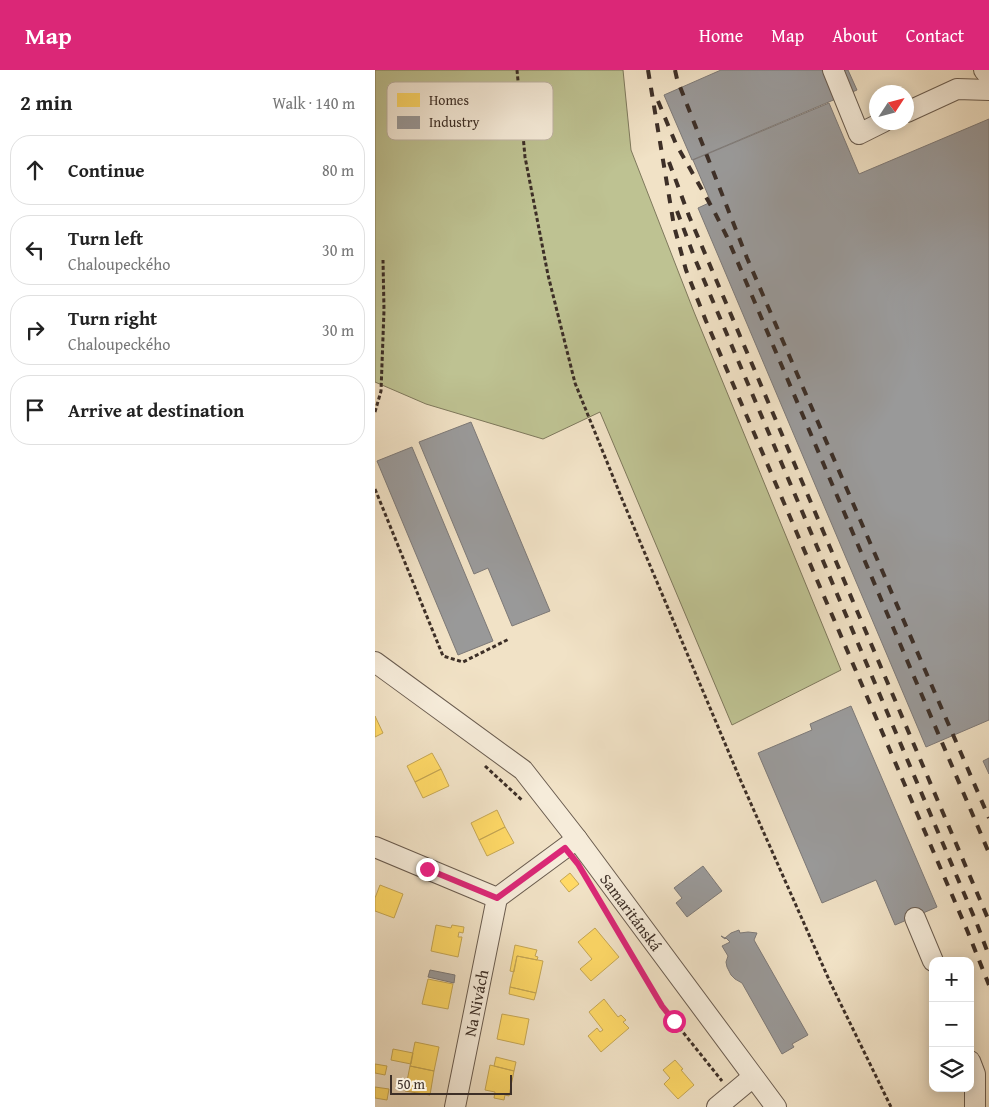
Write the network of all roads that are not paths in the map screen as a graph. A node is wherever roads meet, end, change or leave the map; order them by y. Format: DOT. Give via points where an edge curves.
graph roads {
  1 [pos="833,70"];
  2 [pos="984,70"];
  3 [pos="989,76"];
  4 [pos="989,90"];
  5 [pos="914,109"];
  6 [pos="869,129"];
  7 [pos="375,662"];
  8 [pos="577,839"];
  9 [pos="375,847"];
  10 [pos="497,898"];
  11 [pos="915,918"];
  12 [pos="931,957"];
  13 [pos="974,1071"];
  14 [pos="753,1077"];
  15 [pos="725,1101"];
  16 [pos="455,1107"];
  17 [pos="776,1107"];
  18 [pos="975,1107"];
  1 -- 6 [label="street" via="859,134"];
  2 -- 3 [label="street"];
  4 -- 5 [label="street" via="957,89"];
  7 -- 8 [label="street, Samaritánská" via="523,770"];
  8 -- 10 [label="street"];
  8 -- 14 [label="street, Samaritánská"];
  9 -- 10 [label="street"];
  10 -- 16 [label="street, Na Nivách"];
  11 -- 12 [label="street"];
  13 -- 18 [label="street"];
  14 -- 15 [label="street"];
  14 -- 17 [label="street, Samaritánská"];
}
